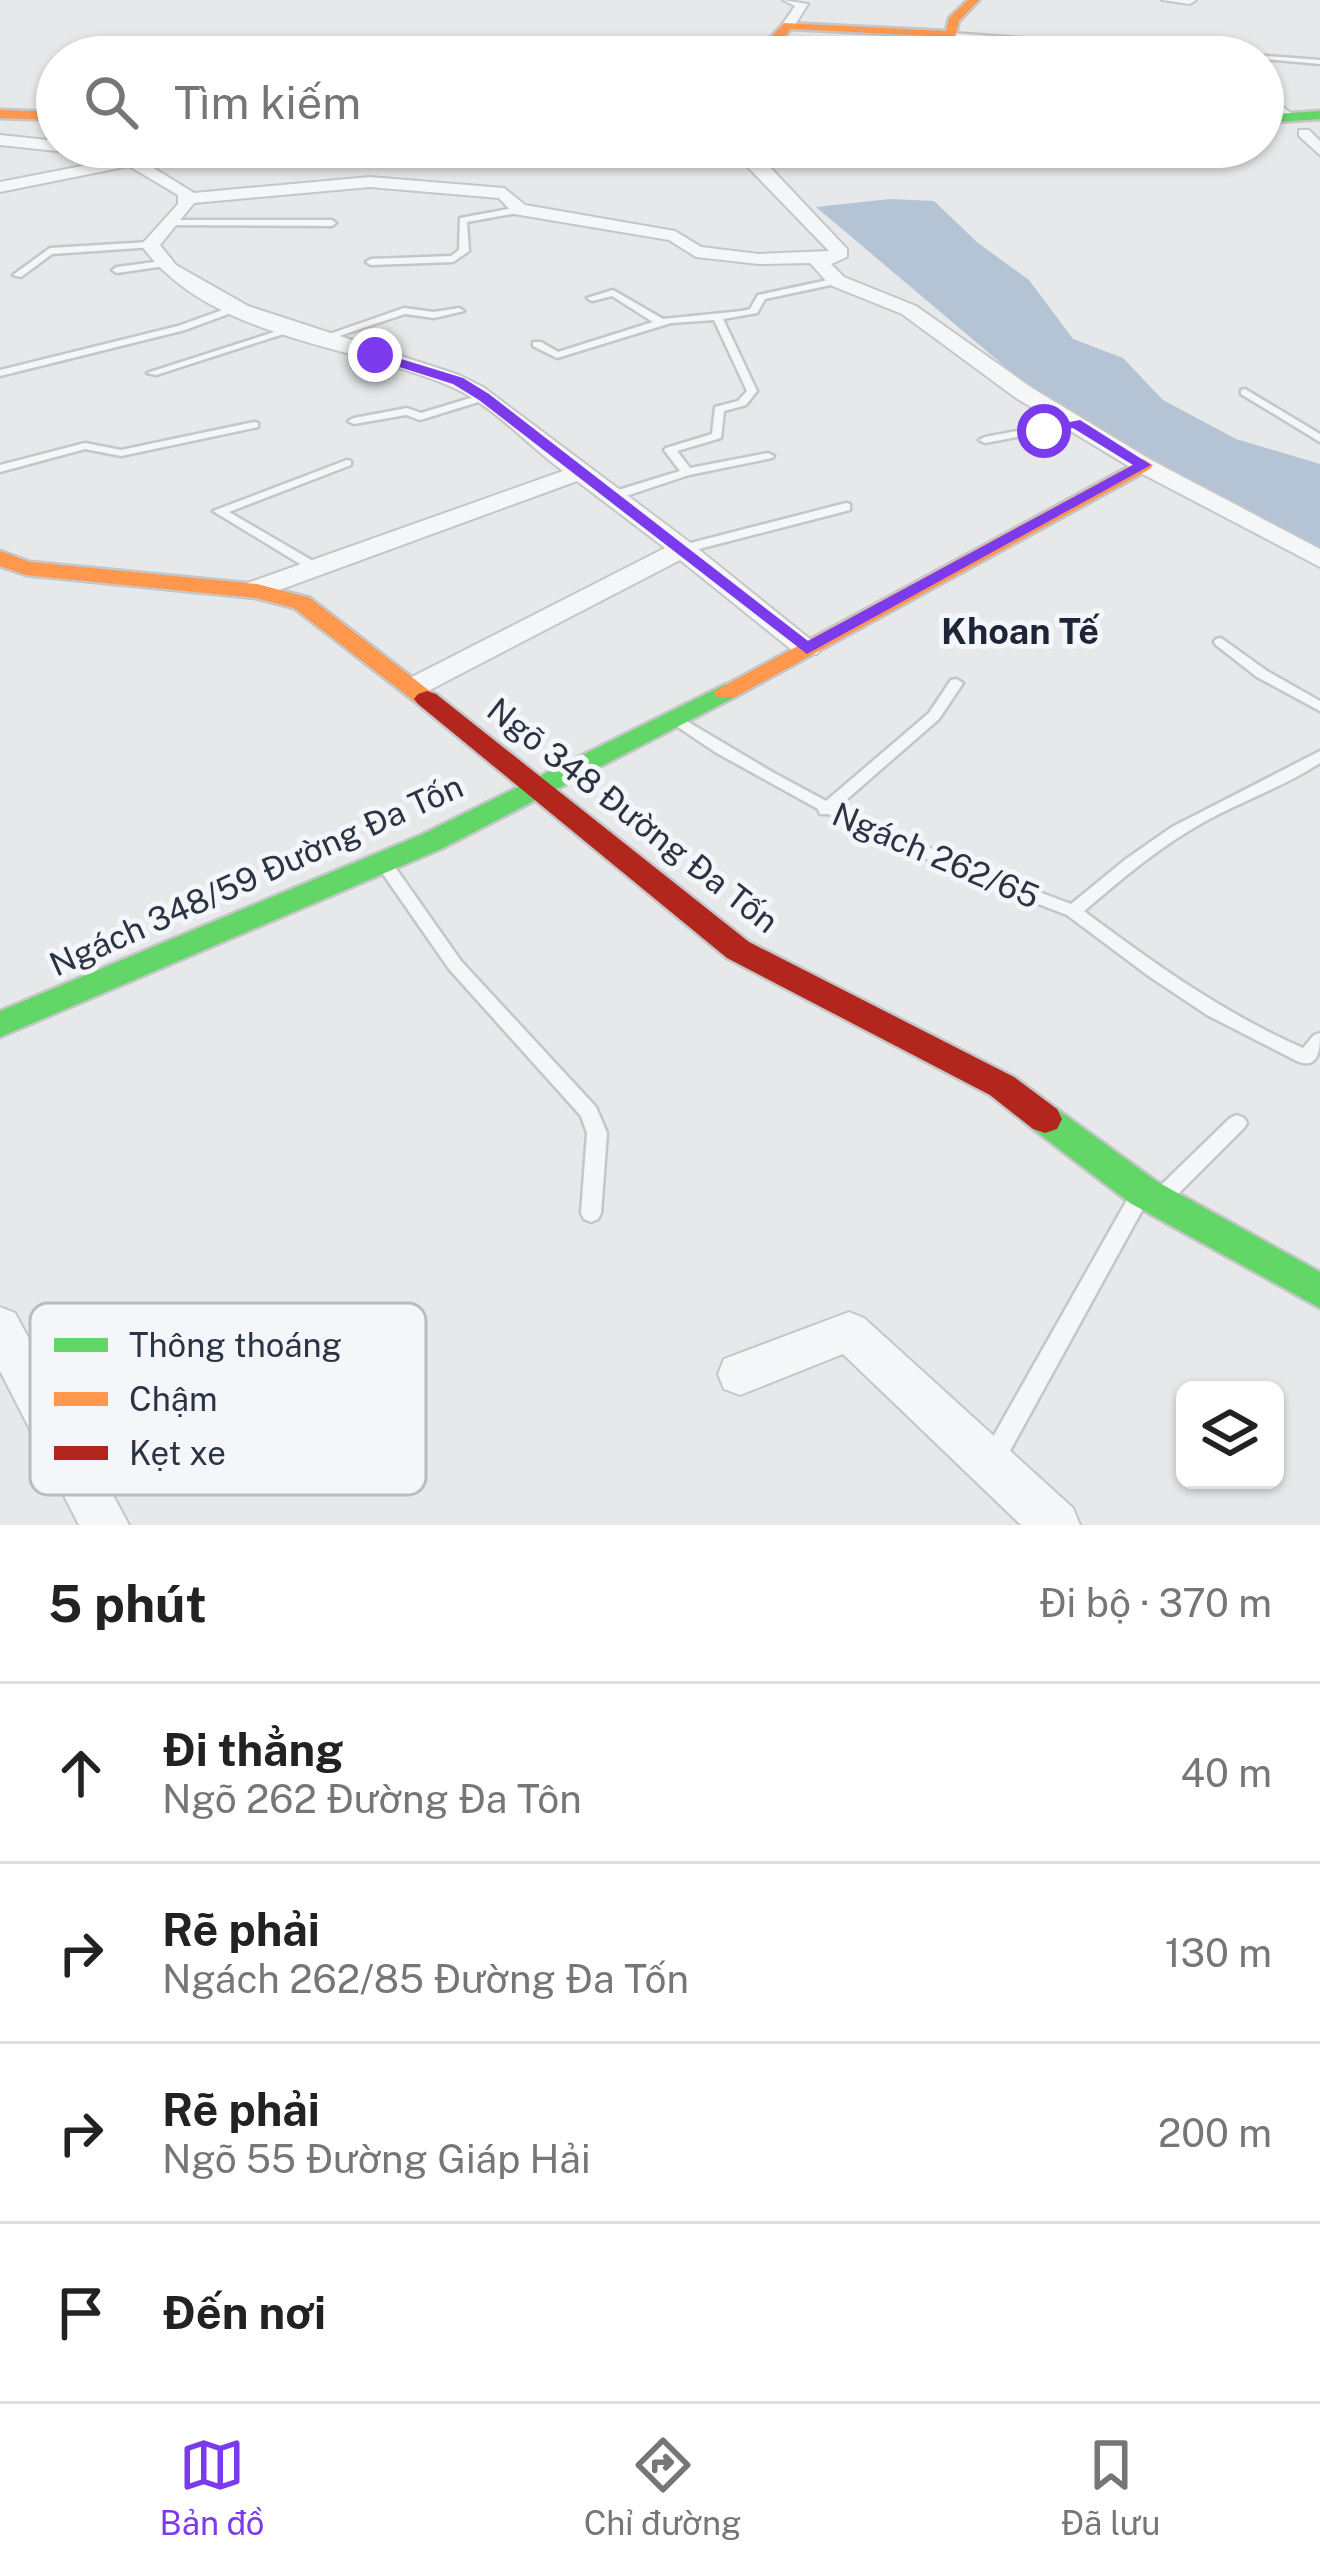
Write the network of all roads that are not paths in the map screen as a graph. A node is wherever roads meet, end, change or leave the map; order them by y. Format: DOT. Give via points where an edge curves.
graph roads {
  1 [pos="974,0"];
  2 [pos="1168,0"];
  3 [pos="1190,0"];
  4 [pos="789,13"];
  5 [pos="951,34"];
  6 [pos="977,36"];
  7 [pos="1284,59"];
  8 [pos="1320,62"];
  9 [pos="0,101"];
  10 [pos="36,102"];
  11 [pos="0,114"];
  12 [pos="36,115"];
  13 [pos="0,140"];
  14 [pos="36,144"];
  15 [pos="79,168"];
  16 [pos="152,168"];
  17 [pos="758,168"];
  18 [pos="0,188"];
  19 [pos="187,199"];
  20 [pos="520,209"];
  21 [pos="167,223"];
  22 [pos="332,223"];
  23 [pos="156,254"];
  24 [pos="822,257"];
  25 [pos="371,262"];
  26 [pos="117,270"];
  27 [pos="18,275"];
  28 [pos="837,280"];
  29 [pos="592,298"];
  30 [pos="239,307"];
  31 [pos="459,310"];
  32 [pos="717,316"];
  33 [pos="661,322"];
  34 [pos="294,329"];
  35 [pos="322,338"];
  36 [pos="537,344"];
  37 [pos="0,373"];
  38 [pos="152,373"];
  39 [pos="1245,392"];
  40 [pos="484,397"];
  41 [pos="354,422"];
  42 [pos="1075,423"];
  43 [pos="254,425"];
  44 [pos="1320,439"];
  45 [pos="985,440"];
  46 [pos="768,455"];
  47 [pos="347,463"];
  48 [pos="1143,465"];
  49 [pos="0,469"];
  50 [pos="581,472"];
  51 [pos="687,472"];
  52 [pos="616,495"];
  53 [pos="846,507"];
  54 [pos="683,549"];
  55 [pos="0,558"];
  56 [pos="1320,560"];
  57 [pos="314,567"];
  58 [pos="251,591"];
  59 [pos="1221,641"];
  60 [pos="807,648"];
  61 [pos="956,683"];
  62 [pos="414,687"];
  63 [pos="1320,707"];
  64 [pos="673,719"];
  65 [pos="1320,756"];
  66 [pos="539,786"];
  67 [pos="825,810"];
  68 [pos="384,864"];
  69 [pos="1073,911"];
  70 [pos="0,1025"];
  71 [pos="1320,1040"];
  72 [pos="1313,1060"];
  73 [pos="1237,1123"];
  74 [pos="1150,1196"];
  75 [pos="591,1213"];
  76 [pos="1320,1291"];
  77 [pos="0,1327"];
  78 [pos="740,1374"];
  79 [pos="30,1384"];
  80 [pos="990,1463"];
  81 [pos="89,1495"];
  82 [pos="105,1525"];
  83 [pos="1056,1525"];
  1 -- 5 [label="main road" via="953,20"];
  2 -- 3 [label="street"];
  4 -- 5 [label="main road"];
  5 -- 6 [label="lane"];
  7 -- 8 [label="lane"];
  9 -- 10 [label="main road"];
  11 -- 12 [label="main road"];
  13 -- 14 [label="street"];
  15 -- 18 [label="street"];
  16 -- 19 [label="street"];
  17 -- 24 [label="street" via="841,253"];
  19 -- 20 [label="street" via="370,182 504,193"];
  19 -- 21 [label="street"];
  20 -- 24 [label="street" via="675,236 696,252"];
  20 -- 25 [label="lane" via="463,220 464,251 453,259"];
  21 -- 22 [label="lane"];
  21 -- 23 [label="street"];
  23 -- 26 [label="lane"];
  23 -- 27 [label="lane" via="50,251"];
  23 -- 30 [label="street" via="183,283"];
  24 -- 28 [label="street"];
  28 -- 32 [label="lane"];
  28 -- 42 [label="street" via="909,310"];
  29 -- 33 [label="lane" via="614,293"];
  30 -- 34 [label="street"];
  30 -- 37 [label="lane"];
  31 -- 35 [label="lane" via="404,311"];
  32 -- 33 [label="lane"];
  32 -- 51 [label="lane" via="752,391 719,409 716,436 670,450"];
  33 -- 36 [label="lane" via="556,355"];
  34 -- 35 [label="street"];
  34 -- 38 [label="lane"];
  35 -- 40 [label="street" via="458,381"];
  39 -- 44 [label="lane"];
  40 -- 41 [label="lane" via="420,417 407,411"];
  40 -- 50 [label="street"];
  42 -- 45 [label="lane"];
  42 -- 48 [label="street"];
  43 -- 49 [label="lane" via="121,454 85,446"];
  46 -- 51 [label="lane"];
  47 -- 57 [label="lane" via="219,511"];
  48 -- 56 [label="street"];
  48 -- 60 [label="main road, Ngách 348/59 Đường Đa Tốn"];
  50 -- 52 [label="street"];
  50 -- 57 [label="street"];
  51 -- 52 [label="lane"];
  52 -- 54 [label="street"];
  53 -- 54 [label="lane"];
  54 -- 60 [label="street"];
  54 -- 62 [label="street"];
  55 -- 58 [label="main road, Ngõ 348 Đường Đa Tốn" via="26,568"];
  57 -- 58 [label="street"];
  58 -- 62 [label="main road, Ngõ 348 Đường Đa Tốn" via="302,603"];
  59 -- 63 [label="lane"];
  60 -- 64 [label="main road, Ngách 348/59 Đường Đa Tốn"];
  61 -- 67 [label="lane" via="934,716"];
  62 -- 66 [label="main road, Ngõ 348 Đường Đa Tốn"];
  64 -- 66 [label="main road, Ngách 348/59 Đường Đa Tốn"];
  64 -- 67 [label="lane, Ngách 262/65"];
  65 -- 69 [label="lane, Ngách 262/65" via="1280,784 1193,822"];
  66 -- 68 [label="main road, Ngách 348/59 Đường Đa Tốn"];
  66 -- 74 [label="main road, Ngõ 348 Đường Đa Tốn" via="738,950 1002,1086"];
  67 -- 69 [label="lane, Ngách 262/65"];
  68 -- 70 [label="main road, Ngách 348/59 Đường Đa Tốn"];
  68 -- 75 [label="lane" via="455,965 589,1112 597,1133"];
  69 -- 72 [label="lane" via="1227,1021"];
  71 -- 72 [label="lane"];
  73 -- 74 [label="lane"];
  74 -- 76 [label="main road, Ngõ 348 Đường Đa Tốn"];
  74 -- 80 [label="lane"];
  77 -- 79 [label="street"];
  78 -- 80 [label="street" via="849,1332"];
  80 -- 83 [label="street"];
  81 -- 82 [label="street"];
}
